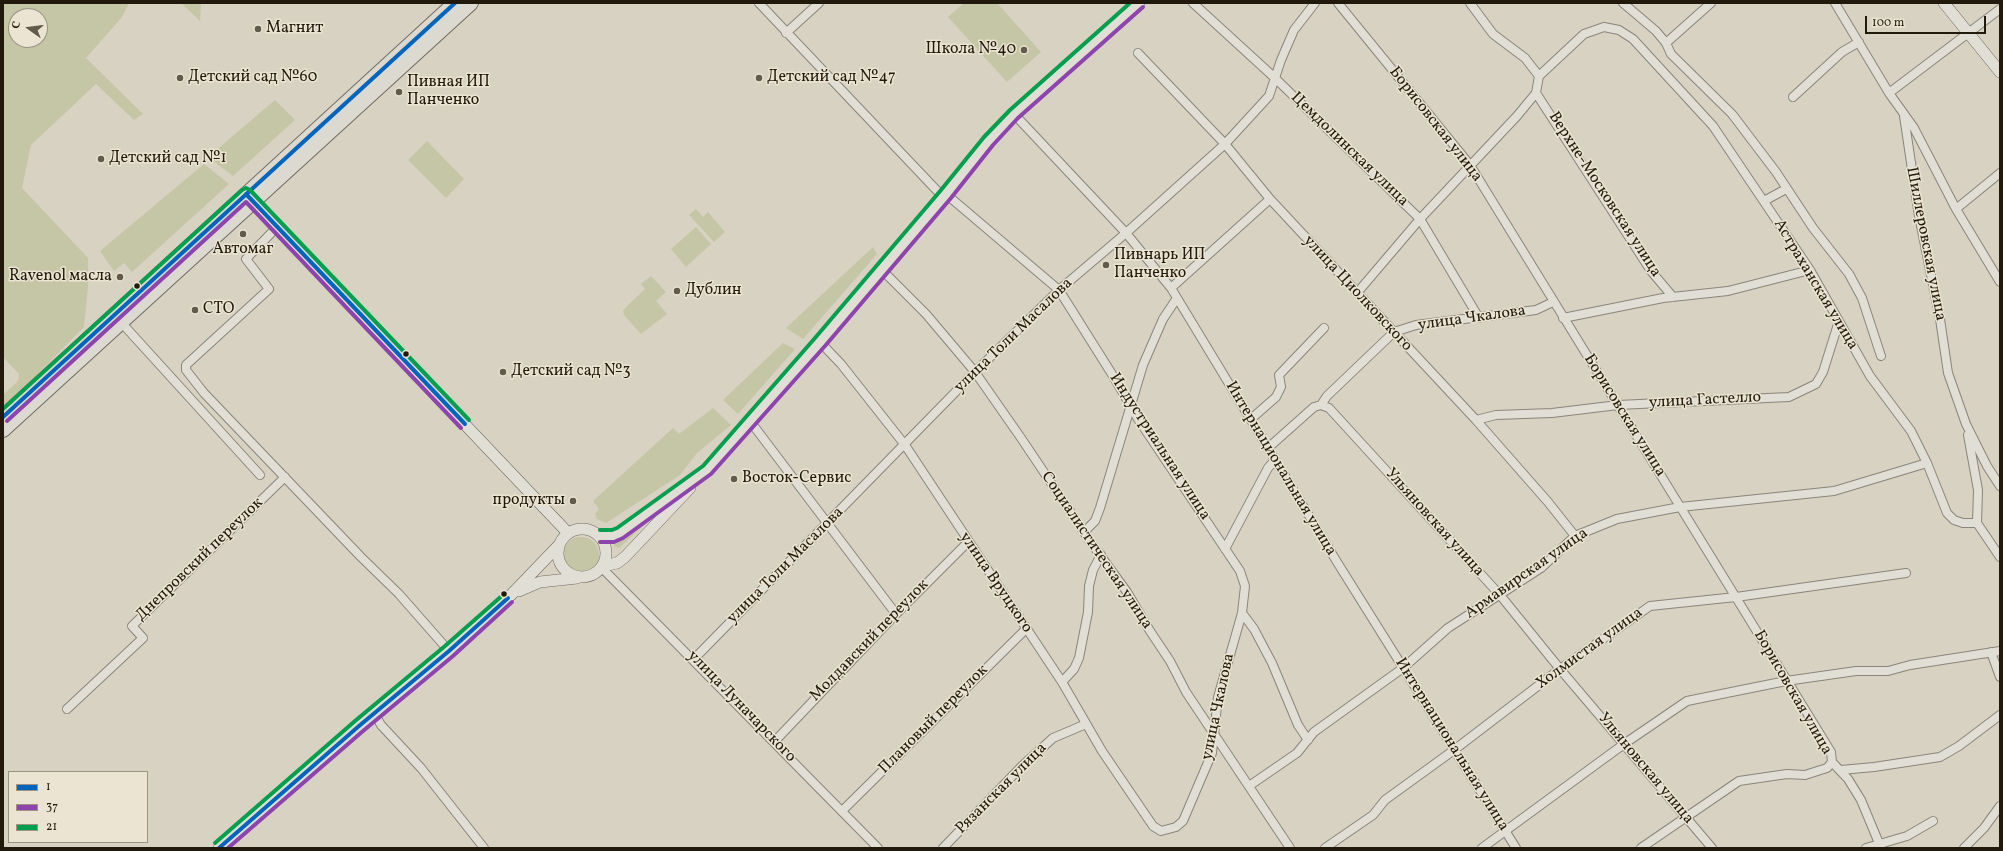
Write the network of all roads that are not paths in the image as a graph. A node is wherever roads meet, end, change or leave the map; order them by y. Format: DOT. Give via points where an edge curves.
graph roads {
  1 [pos="455,3"];
  2 [pos="471,3"];
  3 [pos="759,3"];
  4 [pos="819,3"];
  5 [pos="1139,3"];
  6 [pos="1193,3"];
  7 [pos="1315,3"];
  8 [pos="1338,3"];
  9 [pos="1470,3"];
  10 [pos="1623,3"];
  11 [pos="1711,3"];
  12 [pos="1835,3"];
  13 [pos="1944,3"];
  14 [pos="2000,9"];
  15 [pos="786,33"];
  16 [pos="1968,34"];
  17 [pos="1859,42"];
  18 [pos="1666,43"];
  19 [pos="1138,53"];
  20 [pos="2000,72"];
  21 [pos="1539,76"];
  22 [pos="1276,79"];
  23 [pos="1536,93"];
  24 [pos="1889,93"];
  25 [pos="1793,97"];
  26 [pos="1014,114"];
  27 [pos="1904,116"];
  28 [pos="1225,144"];
  29 [pos="1470,166"];
  30 [pos="2000,173"];
  31 [pos="1786,189"];
  32 [pos="944,196"];
  33 [pos="250,198"];
  34 [pos="1270,199"];
  35 [pos="1764,201"];
  36 [pos="1956,209"];
  37 [pos="1420,219"];
  38 [pos="277,227"];
  39 [pos="1126,233"];
  40 [pos="881,270"];
  41 [pos="1810,270"];
  42 [pos="2000,282"];
  43 [pos="1171,288"];
  44 [pos="1059,290"];
  45 [pos="1357,293"];
  46 [pos="1673,297"];
  47 [pos="1177,298"];
  48 [pos="1553,302"];
  49 [pos="1478,318"];
  50 [pos="1563,318"];
  51 [pos="118,319"];
  52 [pos="1839,321"];
  53 [pos="1324,328"];
  54 [pos="1394,332"];
  55 [pos="820,342"];
  56 [pos="1881,356"];
  57 [pos="975,372"];
  58 [pos="1322,405"];
  59 [pos="1618,405"];
  60 [pos="1131,406"];
  61 [pos="3,417"];
  62 [pos="1251,419"];
  63 [pos="1476,420"];
  64 [pos="750,421"];
  65 [pos="1966,424"];
  66 [pos="3,430"];
  67 [pos="905,445"];
  68 [pos="1268,448"];
  69 [pos="1275,460"];
  70 [pos="1927,463"];
  71 [pos="707,470"];
  72 [pos="260,474"];
  73 [pos="285,477"];
  74 [pos="2000,486"];
  75 [pos="1680,507"];
  76 [pos="1977,523"];
  77 [pos="828,524"];
  78 [pos="1084,532"];
  79 [pos="568,533"];
  80 [pos="600,536"];
  81 [pos="1575,536"];
  82 [pos="968,542"];
  83 [pos="559,545"];
  84 [pos="1225,549"];
  85 [pos="1101,555"];
  86 [pos="2000,557"];
  87 [pos="602,567"];
  88 [pos="1906,573"];
  89 [pos="578,578"];
  90 [pos="1500,595"];
  91 [pos="1736,597"];
  92 [pos="508,598"];
  93 [pos="1242,612"];
  94 [pos="896,614"];
  95 [pos="1026,629"];
  96 [pos="449,651"];
  97 [pos="2000,651"];
  98 [pos="1991,652"];
  99 [pos="694,659"];
  100 [pos="1403,668"];
  101 [pos="1560,669"];
  102 [pos="2000,677"];
  103 [pos="1786,681"];
  104 [pos="1062,682"];
  105 [pos="67,709"];
  106 [pos="374,713"];
  107 [pos="2000,715"];
  108 [pos="1086,724"];
  109 [pos="1215,733"];
  110 [pos="1308,740"];
  111 [pos="774,742"];
  112 [pos="1624,744"];
  113 [pos="1454,750"];
  114 [pos="1832,762"];
  115 [pos="1841,770"];
  116 [pos="1249,786"];
  117 [pos="2000,806"];
  118 [pos="842,811"];
  119 [pos="1686,816"];
  120 [pos="1933,820"];
  121 [pos="1161,831"];
  122 [pos="1505,831"];
  123 [pos="1880,847"];
  124 [pos="219,848"];
  125 [pos="484,848"];
  126 [pos="878,848"];
  127 [pos="943,848"];
  128 [pos="1290,848"];
  129 [pos="1325,848"];
  130 [pos="1482,848"];
  131 [pos="1516,848"];
  132 [pos="1641,848"];
  133 [pos="1712,848"];
  134 [pos="1866,848"];
  135 [pos="1964,848"];
  1 -- 33 [label="highway"];
  2 -- 33 [label="highway"];
  3 -- 15 [label="street, Индустриальная улица"];
  4 -- 15 [label="street"];
  5 -- 26 [label="street"];
  6 -- 22 [label="street, Цемдолинская улица"];
  7 -- 22 [label="street, улица Толи Масалова" via="1294,30"];
  8 -- 29 [label="street, Борисовская улица"];
  9 -- 21 [label="street" via="1493,34 1525,58"];
  10 -- 18 [label="street, Астраханская улица"];
  11 -- 18 [label="street"];
  12 -- 17 [label="street, Шиллеровская улица"];
  13 -- 16 [label="street"];
  14 -- 16 [label="street"];
  15 -- 32 [label="street, Индустриальная улица"];
  16 -- 20 [label="street"];
  16 -- 24 [label="street"];
  17 -- 24 [label="street, Шиллеровская улица"];
  17 -- 25 [label="street" via="1842,52"];
  18 -- 31 [label="street, Астраханская улица" via="1671,54 1732,114"];
  19 -- 28 [label="street, улица Циолковского"];
  21 -- 23 [label="street"];
  21 -- 35 [label="street, Астраханская улица" via="1584,34 1604,27 1619,30 1633,39 1713,126"];
  22 -- 28 [label="street, улица Толи Масалова" via="1269,96"];
  22 -- 37 [label="street, Цемдолинская улица"];
  23 -- 29 [label="street"];
  23 -- 46 [label="street, Верхне-Московская улица" via="1651,271"];
  24 -- 27 [label="street, Шиллеровская улица"];
  26 -- 32 [label="street" via="988,141"];
  26 -- 39 [label="street, Интернациональная улица"];
  27 -- 36 [label="street, Шиллеровская улица" via="1914,128"];
  27 -- 65 [label="street, Шиллеровская улица" via="1919,216 1948,373"];
  28 -- 34 [label="street, улица Циолковского"];
  28 -- 39 [label="street, улица Толи Масалова"];
  29 -- 37 [label="street"];
  29 -- 48 [label="street, Борисовская улица"];
  30 -- 36 [label="street"];
  31 -- 35 [label="street"];
  31 -- 56 [label="street, Астраханская улица" via="1849,274 1862,298"];
  32 -- 40 [label="street"];
  32 -- 44 [label="street, Индустриальная улица"];
  33 -- 38 [label="street"];
  33 -- 51 [label="highway"];
  34 -- 43 [label="street"];
  34 -- 45 [label="street, улица Циолковского"];
  35 -- 41 [label="street, Астраханская улица"];
  36 -- 42 [label="street, Шиллеровская улица"];
  37 -- 45 [label="street"];
  37 -- 49 [label="street, Цемдолинская улица"];
  38 -- 73 [label="street" via="246,259 268,289 186,365 186,370 204,393"];
  38 -- 79 [label="street"];
  39 -- 43 [label="street, Интернациональная улица"];
  39 -- 44 [label="street, улица Толи Масалова"];
  40 -- 55 [label="street"];
  40 -- 57 [label="street, Социалистическая улица" via="926,314"];
  41 -- 46 [label="street" via="1728,291"];
  41 -- 52 [label="street, Астраханская улица"];
  43 -- 47 [label="street, Интернациональная улица"];
  44 -- 57 [label="street, улица Толи Масалова"];
  44 -- 60 [label="street, Индустриальная улица"];
  45 -- 54 [label="street, улица Циолковского"];
  46 -- 50 [label="street"];
  47 -- 60 [label="street" via="1163,319 1143,365"];
  47 -- 62 [label="street, Интернациональная улица"];
  48 -- 49 [label="street, улица Чкалова" via="1536,310"];
  48 -- 50 [label="street, Борисовская улица"];
  49 -- 54 [label="street, улица Чкалова" via="1416,325"];
  50 -- 59 [label="street, Борисовская улица"];
  51 -- 61 [label="highway"];
  51 -- 66 [label="highway"];
  51 -- 72 [label="street, Днепровский переулок"];
  52 -- 59 [label="street, улица Гастелло" via="1823,372 1816,384 1789,397"];
  52 -- 70 [label="street, Астраханская улица" via="1870,376 1911,431"];
  53 -- 62 [label="street" via="1279,375 1281,387 1276,397"];
  54 -- 58 [label="street, улица Чкалова" via="1327,396"];
  54 -- 63 [label="street, улица Циолковского"];
  55 -- 64 [label="street"];
  55 -- 67 [label="street, улица Вруцкого" via="841,364"];
  57 -- 67 [label="street, улица Толи Масалова"];
  57 -- 78 [label="street, Социалистическая улица"];
  58 -- 68 [label="street, улица Чкалова" via="1314,407"];
  58 -- 90 [label="street, Ульяновская улица" via="1333,412"];
  59 -- 63 [label="street, улица Гастелло" via="1552,413 1496,415"];
  59 -- 75 [label="street, Борисовская улица"];
  60 -- 78 [label="street" via="1100,508 1094,521"];
  60 -- 84 [label="street, Индустриальная улица"];
  62 -- 68 [label="street, Интернациональная улица"];
  63 -- 81 [label="street, улица Циолковского"];
  64 -- 71 [label="street"];
  64 -- 77 [label="street"];
  65 -- 74 [label="street"];
  65 -- 76 [label="street" via="1978,490"];
  67 -- 77 [label="street, улица Толи Масалова"];
  67 -- 82 [label="street, улица Вруцкого"];
  68 -- 69 [label="street, Интернациональная улица"];
  69 -- 84 [label="street" via="1268,468"];
  69 -- 100 [label="street, Интернациональная улица"];
  70 -- 75 [label="street, Армавирская улица" via="1834,491"];
  70 -- 76 [label="street, Астраханская улица" via="1947,513 1962,523"];
  71 -- 80 [label="street" via="620,533"];
  71 -- 87 [label="street" via="626,558"];
  73 -- 96 [label="street" via="399,594"];
  73 -- 105 [label="street, Днепровский переулок" via="132,626 143,638"];
  75 -- 81 [label="street, Армавирская улица" via="1617,519"];
  75 -- 91 [label="street, Борисовская улица"];
  76 -- 86 [label="street"];
  77 -- 94 [label="street"];
  77 -- 99 [label="street, улица Толи Масалова"];
  78 -- 85 [label="street, Социалистическая улица"];
  79 -- 80 [label="street" via="587,529"];
  79 -- 83 [label="street"];
  80 -- 87 [label="street" via="606,550"];
  81 -- 90 [label="street, Армавирская улица" via="1540,568"];
  82 -- 94 [label="street, Молдавский переулок"];
  82 -- 95 [label="street, улица Вруцкого"];
  83 -- 89 [label="street" via="558,560 561,566 565,572"];
  83 -- 92 [label="street"];
  84 -- 93 [label="street, Индустриальная улица" via="1240,571 1245,586"];
  85 -- 104 [label="street" via="1093,570 1089,586 1088,612 1079,658 1074,670"];
  85 -- 109 [label="street, Социалистическая улица" via="1170,661 1186,692"];
  87 -- 89 [label="street" via="592,576"];
  87 -- 99 [label="street, улица Луначарского"];
  88 -- 91 [label="street, Холмистая улица"];
  89 -- 92 [label="street" via="540,582 525,587"];
  90 -- 100 [label="street, Армавирская улица" via="1448,628"];
  90 -- 101 [label="street, Ульяновская улица"];
  91 -- 101 [label="street, Холмистая улица" via="1650,606"];
  91 -- 103 [label="street, Борисовская улица"];
  92 -- 96 [label="street"];
  93 -- 109 [label="street, улица Чкалова" via="1218,697"];
  93 -- 110 [label="street" via="1254,628 1298,725"];
  94 -- 111 [label="street, Молдавский переулок"];
  95 -- 104 [label="street, улица Вруцкого"];
  95 -- 118 [label="street, Плановый переулок"];
  96 -- 106 [label="street"];
  97 -- 98 [label="street"];
  98 -- 102 [label="street"];
  98 -- 103 [label="street" via="1910,664 1888,671 1856,671"];
  99 -- 111 [label="street, улица Луначарского"];
  100 -- 110 [label="street, Армавирская улица" via="1314,732"];
  100 -- 113 [label="street, Интернациональная улица"];
  101 -- 112 [label="street, Ульяновская улица"];
  101 -- 113 [label="street, Холмистая улица"];
  103 -- 112 [label="street" via="1687,700"];
  103 -- 114 [label="street, Борисовская улица" via="1831,752"];
  104 -- 108 [label="street, улица Вруцкого"];
  106 -- 124 [label="street"];
  106 -- 125 [label="street" via="381,725 421,768"];
  107 -- 115 [label="street" via="1940,757"];
  108 -- 121 [label="street, улица Вруцкого" via="1153,826"];
  108 -- 127 [label="street, Рязанская улица" via="1053,738 1022,766"];
  109 -- 116 [label="street, Социалистическая улица"];
  109 -- 121 [label="street, улица Чкалова" via="1212,753 1183,821 1173,829"];
  110 -- 116 [label="street, Армавирская улица" via="1298,753"];
  111 -- 118 [label="street, улица Луначарского"];
  112 -- 119 [label="street, Ульяновская улица"];
  112 -- 122 [label="street"];
  113 -- 122 [label="street, Интернациональная улица"];
  113 -- 129 [label="street, Холмистая улица" via="1385,800 1373,815"];
  114 -- 115 [label="street, Борисовская улица"];
  114 -- 119 [label="street" via="1827,768 1805,775 1787,774 1740,781"];
  115 -- 123 [label="street, Борисовская улица" via="1861,800"];
  116 -- 128 [label="street, Социалистическая улица"];
  117 -- 135 [label="street" via="1984,828"];
  118 -- 126 [label="street, улица Луначарского"];
  119 -- 132 [label="street"];
  119 -- 133 [label="street, Ульяновская улица"];
  120 -- 123 [label="street" via="1907,836"];
  122 -- 130 [label="street"];
  122 -- 131 [label="street, Интернациональная улица"];
  123 -- 134 [label="street"];
}
